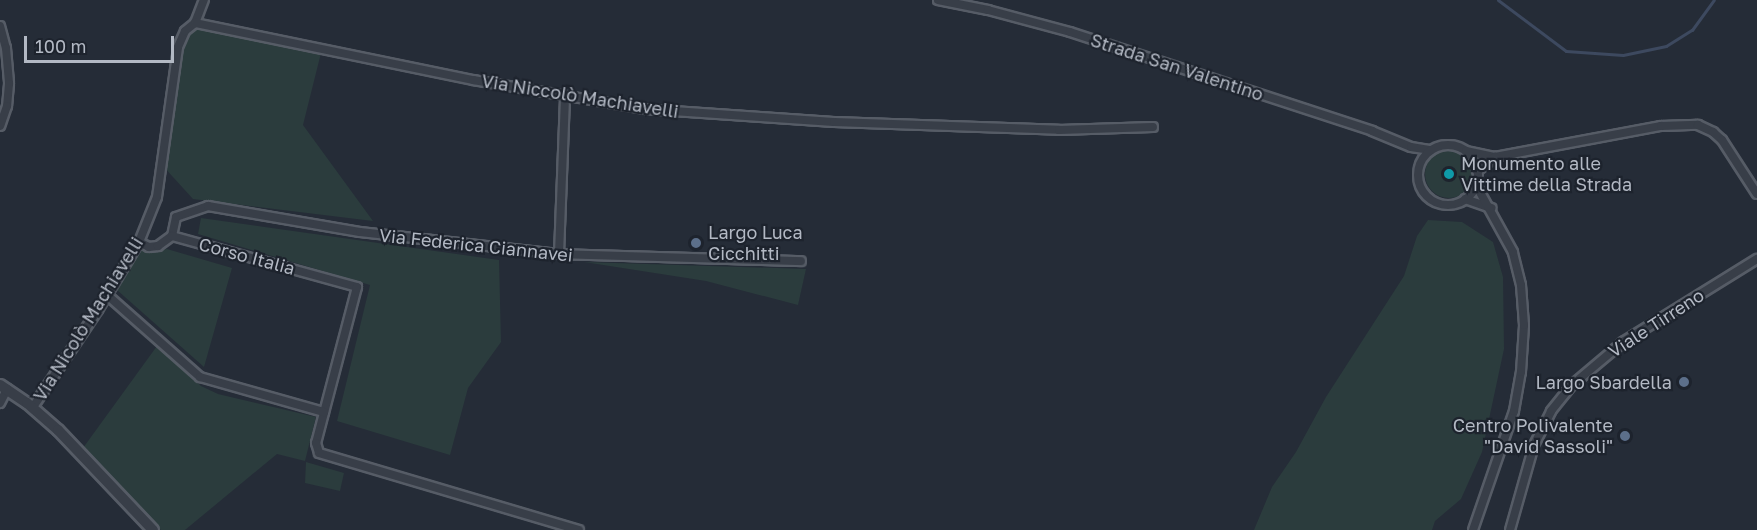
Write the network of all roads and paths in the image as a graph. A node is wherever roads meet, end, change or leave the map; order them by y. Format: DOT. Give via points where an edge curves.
graph roads {
  1 [pos="204,0"];
  2 [pos="938,0"];
  3 [pos="195,23"];
  4 [pos="0,26"];
  5 [pos="565,96"];
  6 [pos="0,126"];
  7 [pos="1153,128"];
  8 [pos="1411,147"];
  9 [pos="1431,150"];
  10 [pos="1466,151"];
  11 [pos="1495,157"];
  12 [pos="1420,165"];
  13 [pos="1477,171"];
  14 [pos="1476,184"];
  15 [pos="1757,194"];
  16 [pos="1465,199"];
  17 [pos="1491,208"];
  18 [pos="172,236"];
  19 [pos="139,242"];
  20 [pos="559,254"];
  21 [pos="1757,259"];
  22 [pos="801,261"];
  23 [pos="107,295"];
  24 [pos="3,387"];
  25 [pos="0,403"];
  26 [pos="33,407"];
  27 [pos="324,412"];
  28 [pos="153,530"];
  29 [pos="579,530"];
  30 [pos="1473,530"];
  31 [pos="1510,530"];
  1 -- 3 [label="street"];
  2 -- 8 [label="street, Strada San Valentino" via="1070,32 1372,130"];
  3 -- 5 [label="street, Via Niccolò Machiavelli"];
  3 -- 19 [label="street, Via Nicolò Machiavelli" via="183,35 177,52 157,197"];
  4 -- 6 [label="street" via="9,84"];
  5 -- 7 [label="street, Via Niccolò Machiavelli" via="644,109 834,123 1059,130"];
  5 -- 20 [label="street"];
  8 -- 9 [label="street, Strada San Valentino"];
  8 -- 12 [label="street"];
  9 -- 10 [label="street" via="1449,145"];
  9 -- 12 [label="street"];
  10 -- 11 [label="street"];
  10 -- 13 [label="street" via="1473,157"];
  11 -- 13 [label="street"];
  11 -- 15 [label="street" via="1661,126 1694,125 1722,140"];
  12 -- 16 [label="street" via="1419,183 1430,199 1448,205"];
  13 -- 14 [label="street"];
  14 -- 16 [label="street"];
  14 -- 17 [label="street"];
  16 -- 17 [label="street"];
  17 -- 30 [label="street" via="1518,269 1524,340 1511,423"];
  18 -- 19 [label="street" via="158,246"];
  18 -- 20 [label="street, Via Federica Ciannavei" via="176,217 208,206 360,232"];
  18 -- 27 [label="street, Corso Italia" via="357,287"];
  19 -- 23 [label="street, Via Nicolò Machiavelli"];
  20 -- 22 [label="street, Via Federica Ciannavei"];
  21 -- 31 [label="street, Viale Tirreno" via="1623,342 1585,371 1562,396 1531,452"];
  23 -- 26 [label="street, Via Nicolò Machiavelli"];
  23 -- 27 [label="street" via="200,377"];
  24 -- 25 [label="street"];
  24 -- 26 [label="street"];
  26 -- 28 [label="street"];
  27 -- 29 [label="street" via="315,445 322,456"];
}
